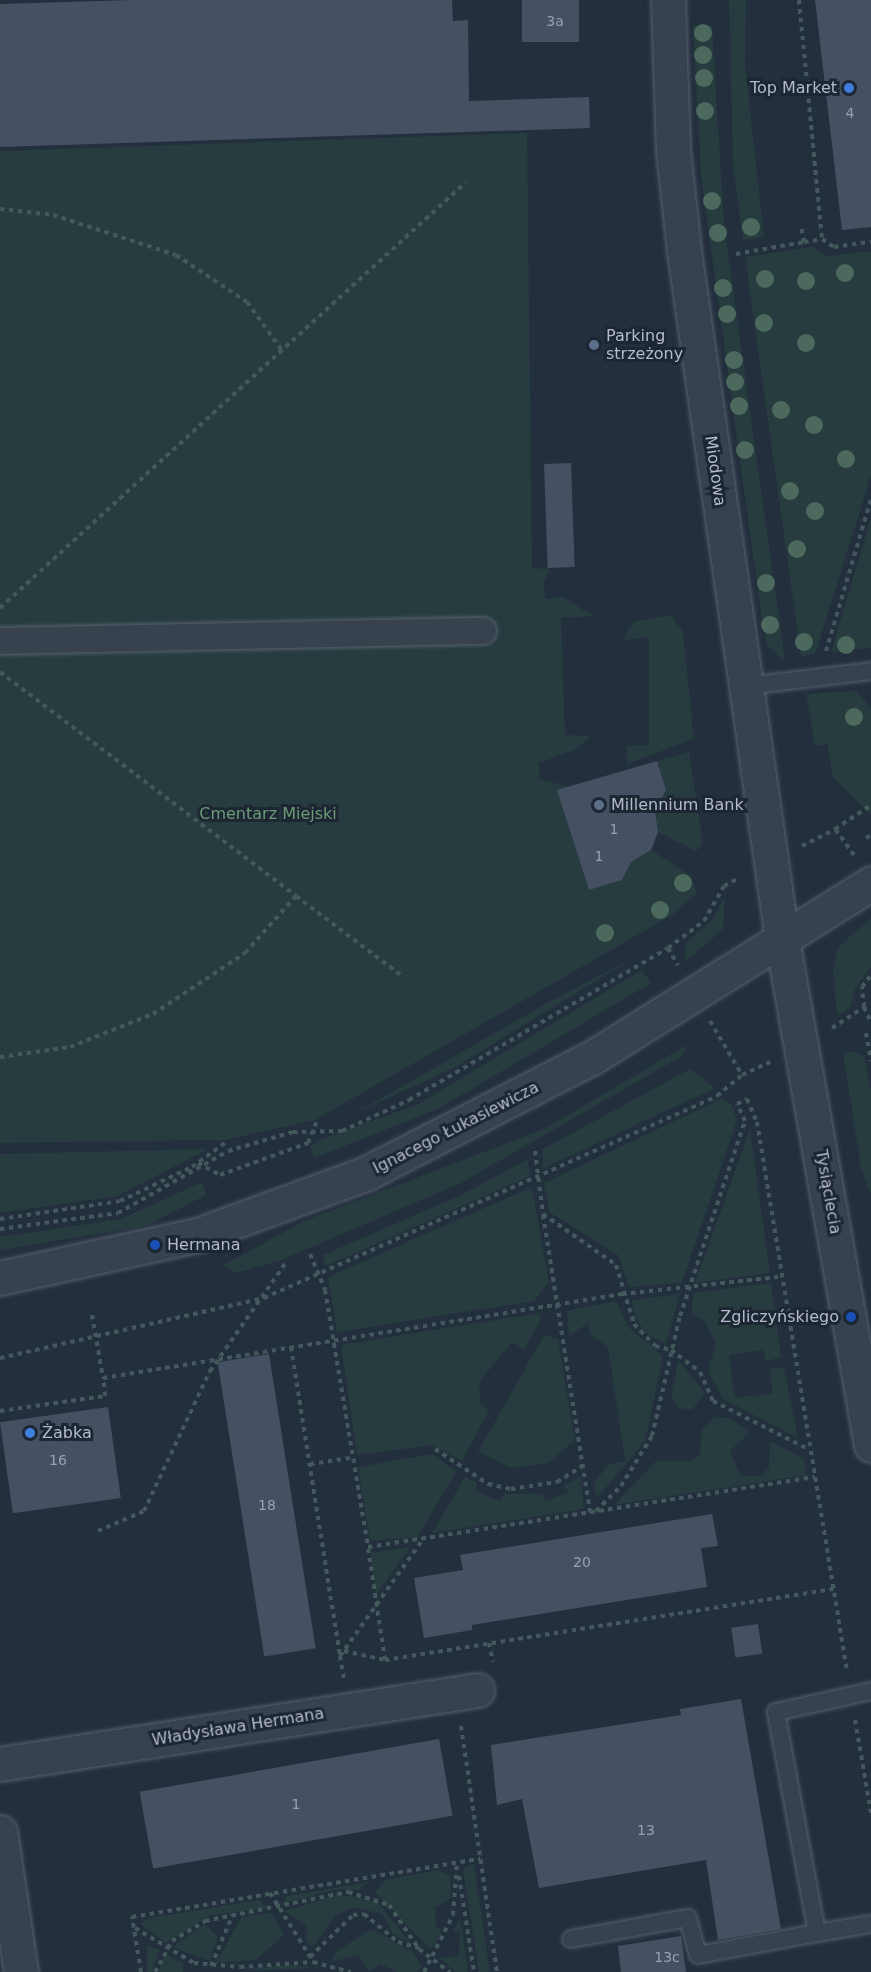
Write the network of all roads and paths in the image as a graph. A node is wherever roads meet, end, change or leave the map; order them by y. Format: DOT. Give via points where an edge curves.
graph roads {
  1 [pos="668,0"];
  2 [pos="799,0"];
  3 [pos="466,182"];
  4 [pos="0,209"];
  5 [pos="801,226"];
  6 [pos="822,239"];
  7 [pos="804,242"];
  8 [pos="871,242"];
  9 [pos="736,254"];
  10 [pos="283,352"];
  11 [pos="871,499"];
  12 [pos="0,608"];
  13 [pos="483,631"];
  14 [pos="0,641"];
  15 [pos="823,659"];
  16 [pos="871,671"];
  17 [pos="0,672"];
  18 [pos="746,686"];
  19 [pos="871,805"];
  20 [pos="871,835"];
  21 [pos="866,838"];
  22 [pos="871,883"];
  23 [pos="724,886"];
  24 [pos="296,896"];
  25 [pos="783,939"];
  26 [pos="402,976"];
  27 [pos="864,1007"];
  28 [pos="871,1022"];
  29 [pos="866,1033"];
  30 [pos="0,1057"];
  31 [pos="871,1061"];
  32 [pos="727,1090"];
  33 [pos="745,1121"];
  34 [pos="757,1122"];
  35 [pos="316,1123"];
  36 [pos="313,1131"];
  37 [pos="225,1143"];
  38 [pos="535,1151"];
  39 [pos="198,1163"];
  40 [pos="206,1167"];
  41 [pos="538,1178"];
  42 [pos="543,1214"];
  43 [pos="0,1220"];
  44 [pos="0,1229"];
  45 [pos="310,1254"];
  46 [pos="285,1264"];
  47 [pos="320,1275"];
  48 [pos="778,1277"];
  49 [pos="0,1278"];
  50 [pos="689,1288"];
  51 [pos="622,1294"];
  52 [pos="264,1298"];
  53 [pos="557,1304"];
  54 [pos="92,1315"];
  55 [pos="95,1337"];
  56 [pos="332,1341"];
  57 [pos="291,1347"];
  58 [pos="671,1350"];
  59 [pos="0,1358"];
  60 [pos="219,1358"];
  61 [pos="103,1378"];
  62 [pos="0,1411"];
  63 [pos="871,1445"];
  64 [pos="435,1449"];
  65 [pos="808,1449"];
  66 [pos="351,1458"];
  67 [pos="310,1464"];
  68 [pos="583,1466"];
  69 [pos="815,1477"];
  70 [pos="593,1512"];
  71 [pos="98,1531"];
  72 [pos="424,1538"];
  73 [pos="368,1548"];
  74 [pos="833,1589"];
  75 [pos="375,1606"];
  76 [pos="344,1651"];
  77 [pos="385,1660"];
  78 [pos="466,1691"];
  79 [pos="871,1691"];
  80 [pos="851,1695"];
  81 [pos="0,1764"];
  82 [pos="871,1813"];
  83 [pos="0,1832"];
  84 [pos="480,1859"];
  85 [pos="457,1863"];
  86 [pos="270,1893"];
  87 [pos="279,1910"];
  88 [pos="233,1914"];
  89 [pos="871,1924"];
  90 [pos="135,1928"];
  91 [pos="817,1933"];
  92 [pos="571,1939"];
  93 [pos="420,1948"];
  94 [pos="165,1949"];
  95 [pos="310,1957"];
  96 [pos="433,1959"];
  97 [pos="313,1962"];
  98 [pos="212,1966"];
  99 [pos="21,1972"];
  100 [pos="141,1972"];
  101 [pos="155,1972"];
  102 [pos="351,1972"];
  103 [pos="424,1972"];
  104 [pos="450,1972"];
  105 [pos="474,1972"];
  106 [pos="497,1972"];
  1 -- 18 [label="street, Miodowa" via="672,140 684,251"];
  2 -- 6 [label="path"];
  3 -- 10 [label="path"];
  4 -- 10 [label="path" via="53,215 176,255 247,302"];
  5 -- 7 [label="path"];
  6 -- 7 [label="path"];
  6 -- 8 [label="path" via="834,247"];
  7 -- 9 [label="path"];
  10 -- 12 [label="path"];
  11 -- 15 [label="path"];
  13 -- 14 [label="street"];
  16 -- 18 [label="lane"];
  17 -- 24 [label="path"];
  18 -- 25 [label="street, Miodowa"];
  19 -- 22 [label="path" via="835,829"];
  20 -- 21 [label="path"];
  22 -- 25 [label="street, Ignacego Łukasiewicza"];
  23 -- 36 [label="path" via="704,921 668,948 409,1100 342,1131"];
  24 -- 26 [label="path"];
  24 -- 30 [label="path" via="245,953 153,1014 70,1047"];
  25 -- 49 [label="street, Ignacego Łukasiewicza" via="593,1057 367,1173 196,1235"];
  25 -- 63 [label="street, Tysiąclecia"];
  27 -- 28 [label="path"];
  29 -- 31 [label="path"];
  32 -- 41 [label="path"];
  33 -- 34 [label="path"];
  33 -- 34 [label="path" via="737,1104 747,1100"];
  33 -- 50 [label="path"];
  34 -- 48 [label="path"];
  35 -- 36 [label="path"];
  36 -- 40 [label="path" via="228,1151"];
  36 -- 40 [label="path" via="308,1143 220,1174"];
  37 -- 39 [label="path"];
  38 -- 41 [label="path"];
  39 -- 40 [label="path"];
  39 -- 43 [label="path" via="120,1201"];
  40 -- 44 [label="path" via="118,1213"];
  41 -- 42 [label="path"];
  41 -- 47 [label="path"];
  42 -- 51 [label="path" via="616,1265"];
  42 -- 53 [label="path"];
  45 -- 47 [label="path"];
  46 -- 52 [label="path"];
  47 -- 52 [label="path"];
  47 -- 56 [label="path"];
  48 -- 50 [label="path"];
  48 -- 65 [label="path"];
  50 -- 51 [label="path"];
  50 -- 58 [label="path"];
  51 -- 53 [label="path"];
  51 -- 58 [label="path" via="634,1324 655,1346"];
  52 -- 55 [label="path"];
  52 -- 60 [label="path"];
  53 -- 56 [label="path"];
  53 -- 68 [label="path"];
  54 -- 55 [label="path"];
  55 -- 59 [label="path"];
  55 -- 61 [label="path"];
  56 -- 57 [label="path"];
  56 -- 66 [label="path"];
  57 -- 60 [label="path"];
  57 -- 67 [label="path"];
  58 -- 65 [label="path" via="700,1372 713,1401"];
  58 -- 70 [label="path" via="652,1436 621,1486"];
  60 -- 61 [label="path"];
  60 -- 71 [label="path" via="144,1511"];
  61 -- 62 [label="path" via="105,1396"];
  64 -- 68 [label="path" via="488,1484 511,1489 557,1482"];
  65 -- 69 [label="path"];
  66 -- 67 [label="path"];
  66 -- 73 [label="path"];
  67 -- 76 [label="path" via="340,1656"];
  68 -- 70 [label="path"];
  69 -- 70 [label="path"];
  69 -- 74 [label="path"];
  70 -- 72 [label="path"];
  72 -- 73 [label="path"];
  72 -- 75 [label="path"];
  73 -- 75 [label="path"];
  74 -- 77 [label="path"];
  74 -- 80 [label="path"];
  75 -- 76 [label="path"];
  75 -- 77 [label="path"];
  76 -- 77 [label="path"];
  78 -- 81 [label="street, Władysława Hermana"];
  78 -- 84 [label="path"];
  79 -- 80 [label="lane"];
  80 -- 82 [label="path"];
  80 -- 91 [label="lane" via="776,1712"];
  83 -- 99 [label="street"];
  84 -- 85 [label="path"];
  84 -- 106 [label="path"];
  85 -- 86 [label="path"];
  85 -- 96 [label="path" via="453,1915"];
  85 -- 105 [label="path"];
  86 -- 87 [label="path"];
  86 -- 90 [label="path" via="132,1917"];
  87 -- 88 [label="path"];
  87 -- 93 [label="path" via="333,1892 378,1897"];
  87 -- 95 [label="path"];
  88 -- 94 [label="path" via="192,1926"];
  88 -- 98 [label="path"];
  89 -- 91 [label="lane"];
  90 -- 94 [label="path"];
  90 -- 100 [label="path"];
  91 -- 92 [label="lane" via="698,1955 688,1918"];
  93 -- 95 [label="path" via="398,1942 364,1914 353,1915"];
  93 -- 96 [label="path"];
  94 -- 98 [label="path"];
  94 -- 101 [label="path"];
  95 -- 97 [label="path"];
  96 -- 103 [label="path"];
  96 -- 104 [label="path"];
  97 -- 98 [label="path"];
  97 -- 102 [label="path"];
}
